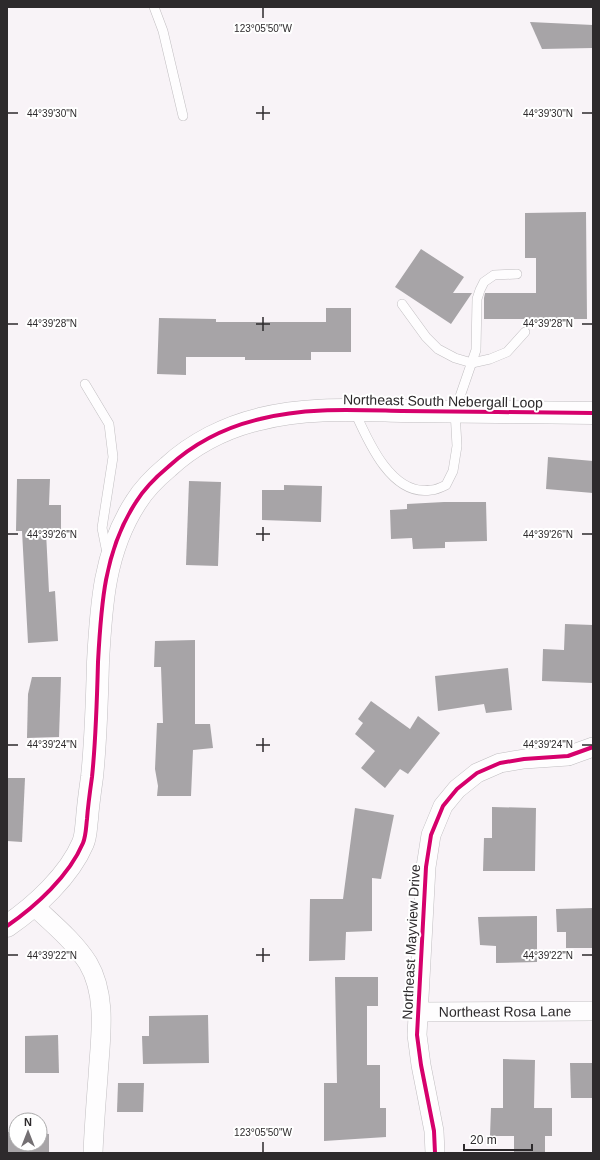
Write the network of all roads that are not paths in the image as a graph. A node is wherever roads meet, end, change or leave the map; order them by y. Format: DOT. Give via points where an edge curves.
graph roads {
  1 [pos="154,7"];
  2 [pos="183,116"];
  3 [pos="517,274"];
  4 [pos="402,304"];
  5 [pos="525,332"];
  6 [pos="472,363"];
  7 [pos="85,384"];
  8 [pos="354,410"];
  9 [pos="455,412"];
  10 [pos="593,413"];
  11 [pos="109,564"];
  12 [pos="593,747"];
  13 [pos="34,906"];
  14 [pos="7,926"];
  15 [pos="593,1011"];
  16 [pos="418,1012"];
  17 [pos="93,1153"];
  18 [pos="435,1153"];
  1 -- 2 [label="lane" via="163,32"];
  3 -- 6 [label="lane" via="494,275 484,282 477,299 476,350"];
  4 -- 6 [label="lane" via="438,349"];
  5 -- 6 [label="lane" via="507,352"];
  6 -- 9 [label="lane"];
  7 -- 11 [label="lane" via="109,424 113,457 102,528"];
  8 -- 9 [label="street, Northeast South Nebergall Loop"];
  8 -- 9 [label="lane" via="369,443 386,469 402,484 416,490 431,491 446,485 452,471 457,446"];
  8 -- 11 [label="street, Northeast South Nebergall Loop" via="292,413 261,418 202,442 177,459 136,501 120,532"];
  9 -- 10 [label="street, Northeast South Nebergall Loop"];
  11 -- 13 [label="street, Northeast South Nebergall Loop" via="101,613 94,752 84,841 72,863"];
  12 -- 16 [label="street, Northeast Mayview Drive" via="568,756 500,763 477,773 457,789 443,806 431,835 426,867"];
  13 -- 14 [label="street, Northeast South Nebergall Loop"];
  13 -- 17 [label="street" via="75,945 88,964 97,985 101,1008 101,1032"];
  15 -- 16 [label="street, Northeast Rosa Lane"];
  16 -- 18 [label="street, Northeast Mayview Drive" via="418,1043 434,1131"];
}
